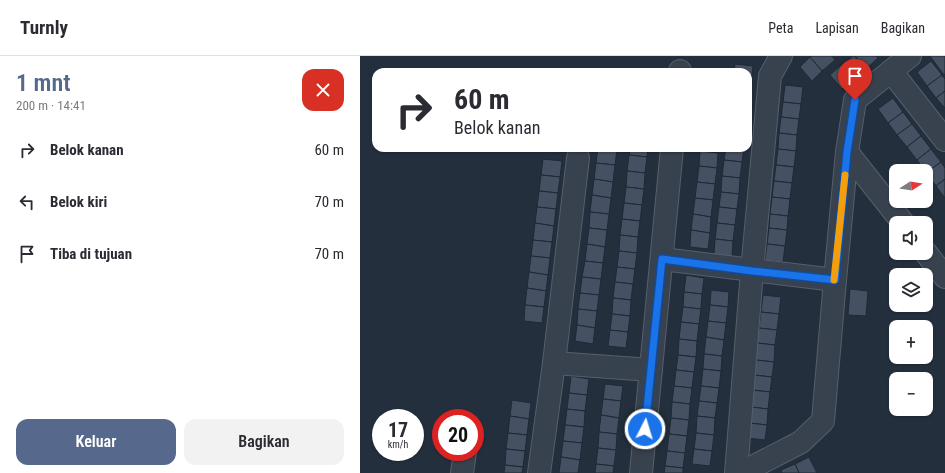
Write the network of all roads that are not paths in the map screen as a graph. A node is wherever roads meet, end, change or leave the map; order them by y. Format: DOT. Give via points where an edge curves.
graph roads {
  1 [pos="781,56"];
  2 [pos="910,56"];
  3 [pos="891,71"];
  4 [pos="945,140"];
  5 [pos="672,152"];
  6 [pos="847,152"];
  7 [pos="578,158"];
  8 [pos="897,216"];
  9 [pos="662,259"];
  10 [pos="932,260"];
  11 [pos="752,271"];
  12 [pos="945,277"];
  13 [pos="835,280"];
  14 [pos="554,363"];
  15 [pos="651,370"];
  16 [pos="464,461"];
  17 [pos="462,473"];
  18 [pos="539,473"];
  19 [pos="641,473"];
  20 [pos="736,473"];
  21 [pos="741,473"];
  1 -- 11 [label="lane" via="770,76"];
  2 -- 3 [label="lane"];
  3 -- 4 [label="lane"];
  3 -- 6 [label="lane" via="855,100"];
  5 -- 9 [label="lane"];
  6 -- 8 [label="lane"];
  6 -- 13 [label="lane"];
  7 -- 14 [label="lane"];
  9 -- 11 [label="lane"];
  9 -- 15 [label="lane"];
  10 -- 12 [label="lane"];
  11 -- 13 [label="lane"];
  11 -- 20 [label="lane"];
  13 -- 21 [label="lane" via="823,421 801,442"];
  14 -- 15 [label="lane"];
  14 -- 18 [label="lane"];
  15 -- 19 [label="lane"];
  16 -- 17 [label="lane"];
}
